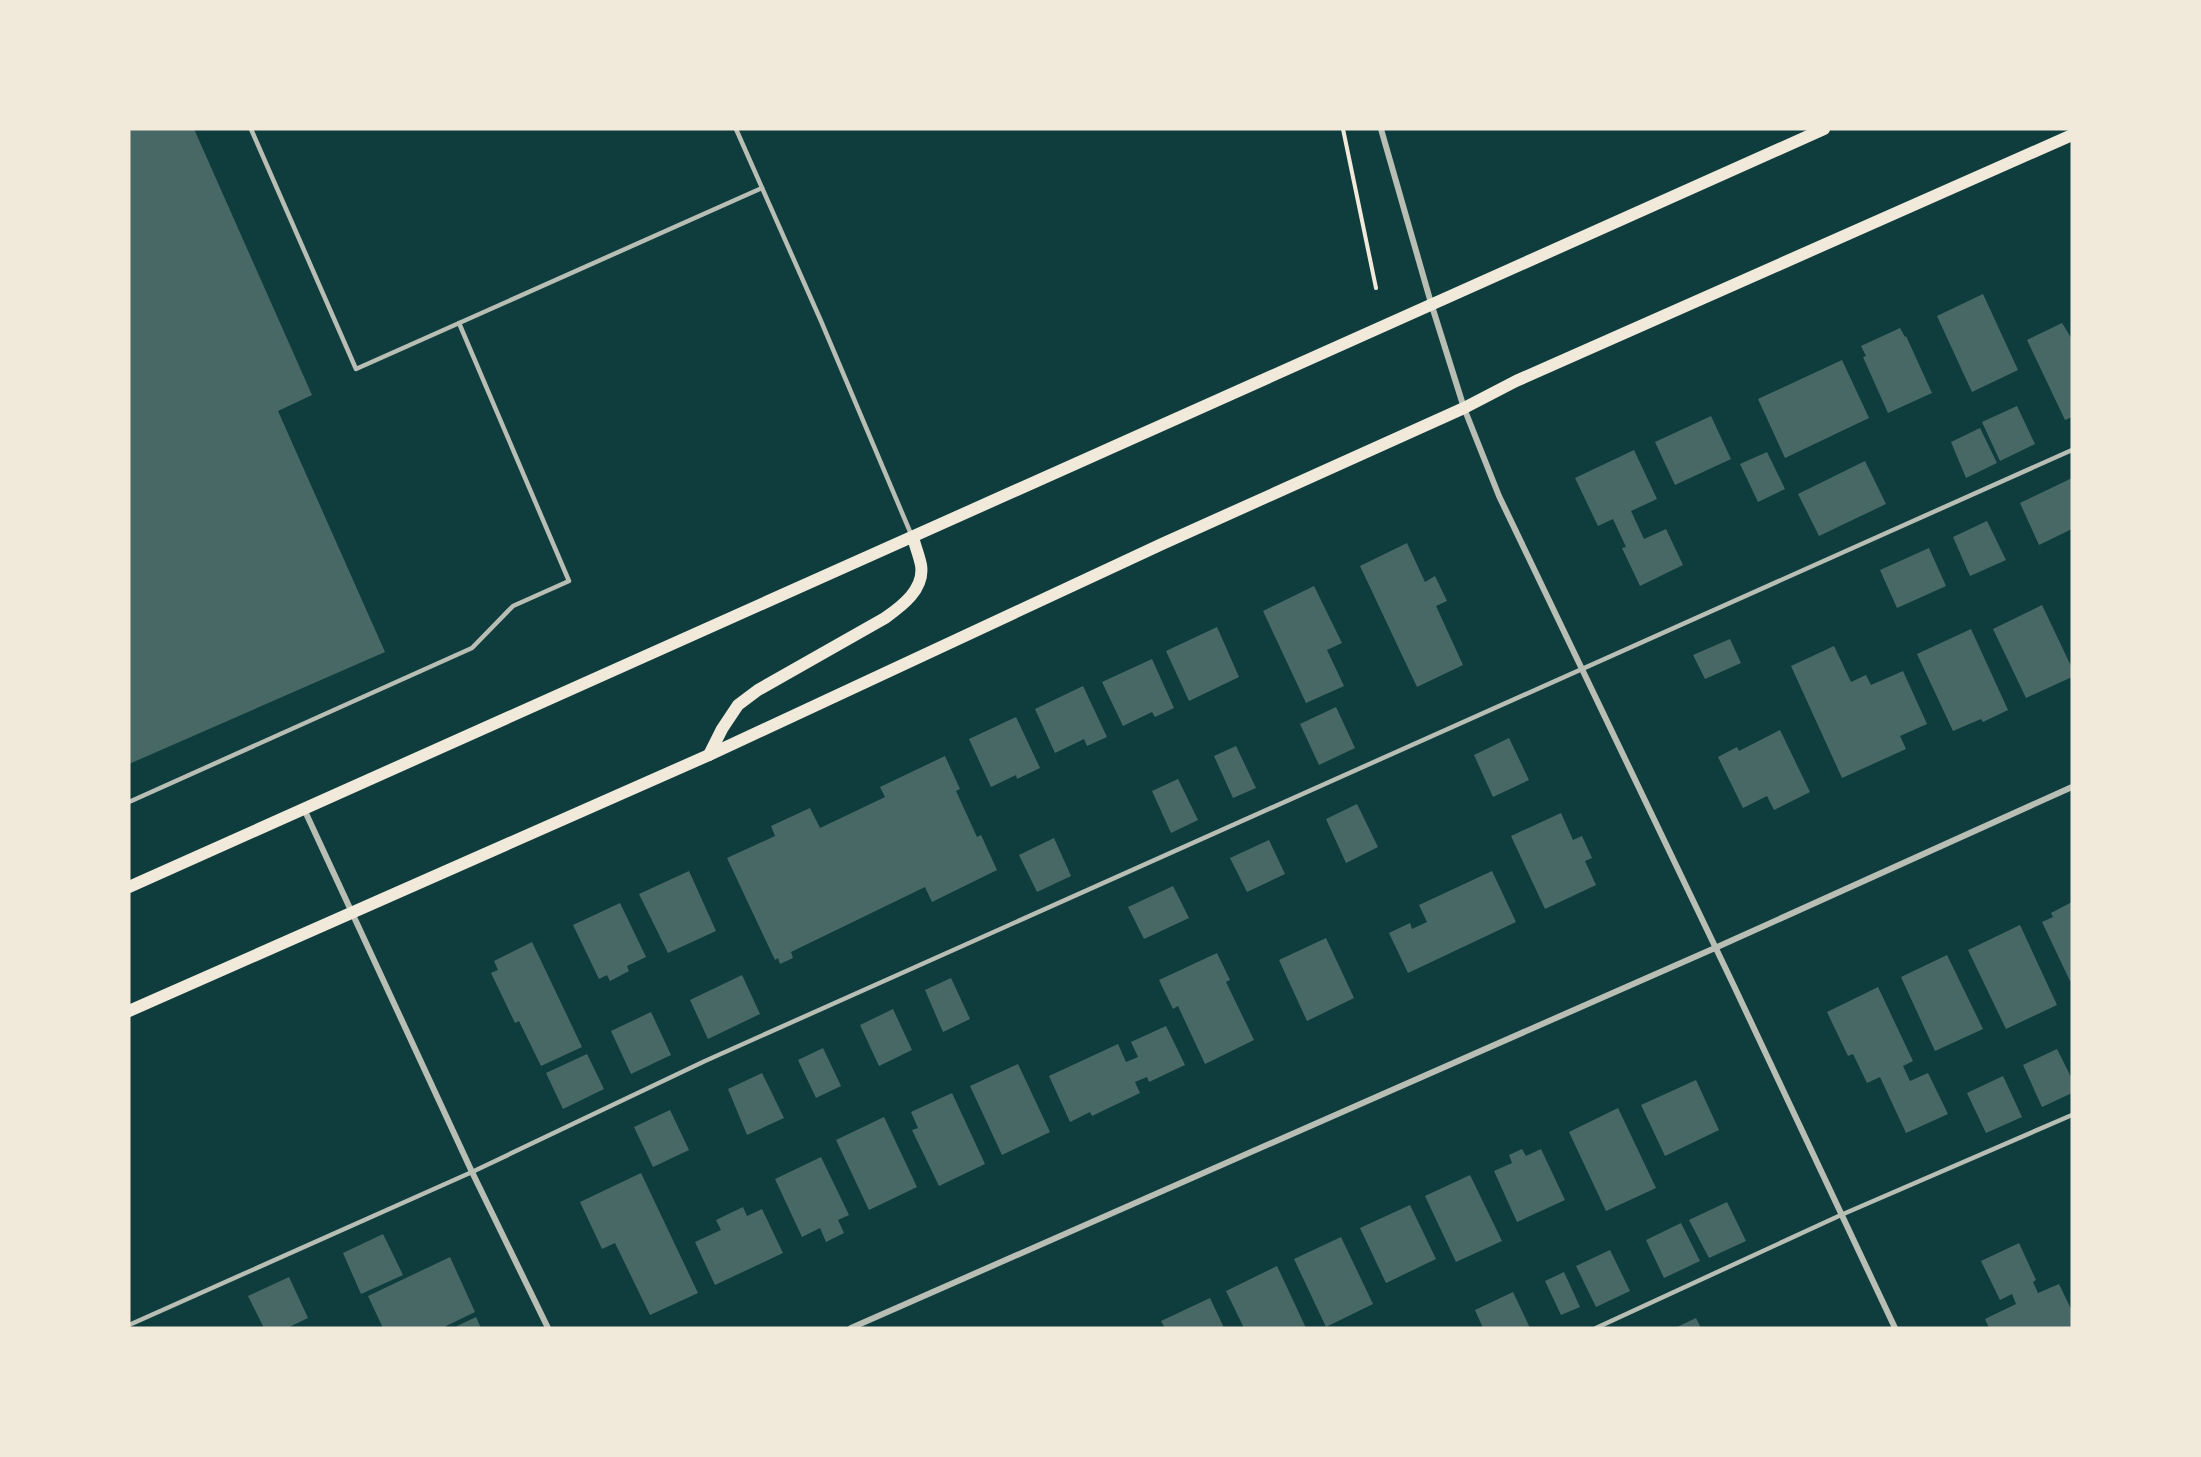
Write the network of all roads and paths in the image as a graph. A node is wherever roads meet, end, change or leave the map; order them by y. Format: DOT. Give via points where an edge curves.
graph roads {
  1 [pos="251,129"];
  2 [pos="736,129"];
  3 [pos="1343,129"];
  4 [pos="1381,129"];
  5 [pos="1824,129"];
  6 [pos="2072,135"];
  7 [pos="762,188"];
  8 [pos="1376,288"];
  9 [pos="1431,303"];
  10 [pos="459,323"];
  11 [pos="1464,408"];
  12 [pos="2072,450"];
  13 [pos="913,537"];
  14 [pos="1581,669"];
  15 [pos="709,755"];
  16 [pos="2072,787"];
  17 [pos="129,802"];
  18 [pos="304,809"];
  19 [pos="129,887"];
  20 [pos="353,912"];
  21 [pos="1715,948"];
  22 [pos="129,1011"];
  23 [pos="2072,1115"];
  24 [pos="472,1172"];
  25 [pos="1841,1215"];
  26 [pos="129,1325"];
  27 [pos="548,1328"];
  28 [pos="851,1328"];
  29 [pos="1596,1328"];
  30 [pos="1895,1328"];
  1 -- 10 [label="lane" via="356,369"];
  2 -- 7 [label="lane"];
  3 -- 8 [label="path"];
  4 -- 9 [label="street"];
  5 -- 9 [label="main road"];
  6 -- 11 [label="main road" via="1516,381"];
  7 -- 10 [label="lane"];
  7 -- 13 [label="lane"];
  9 -- 11 [label="street"];
  9 -- 13 [label="main road"];
  10 -- 17 [label="lane" via="569,581 513,606 472,648"];
  11 -- 14 [label="street" via="1499,496"];
  11 -- 15 [label="main road"];
  12 -- 14 [label="lane"];
  13 -- 15 [label="main road" via="922,567 918,586 902,605 738,705"];
  13 -- 18 [label="main road"];
  14 -- 21 [label="street"];
  14 -- 24 [label="lane" via="705,1060"];
  15 -- 20 [label="main road"];
  16 -- 21 [label="street"];
  18 -- 19 [label="main road"];
  18 -- 20 [label="street"];
  20 -- 22 [label="main road"];
  20 -- 24 [label="street"];
  21 -- 25 [label="street"];
  21 -- 28 [label="street"];
  23 -- 25 [label="lane"];
  24 -- 26 [label="lane"];
  24 -- 27 [label="street"];
  25 -- 29 [label="lane"];
  25 -- 30 [label="street"];
}
